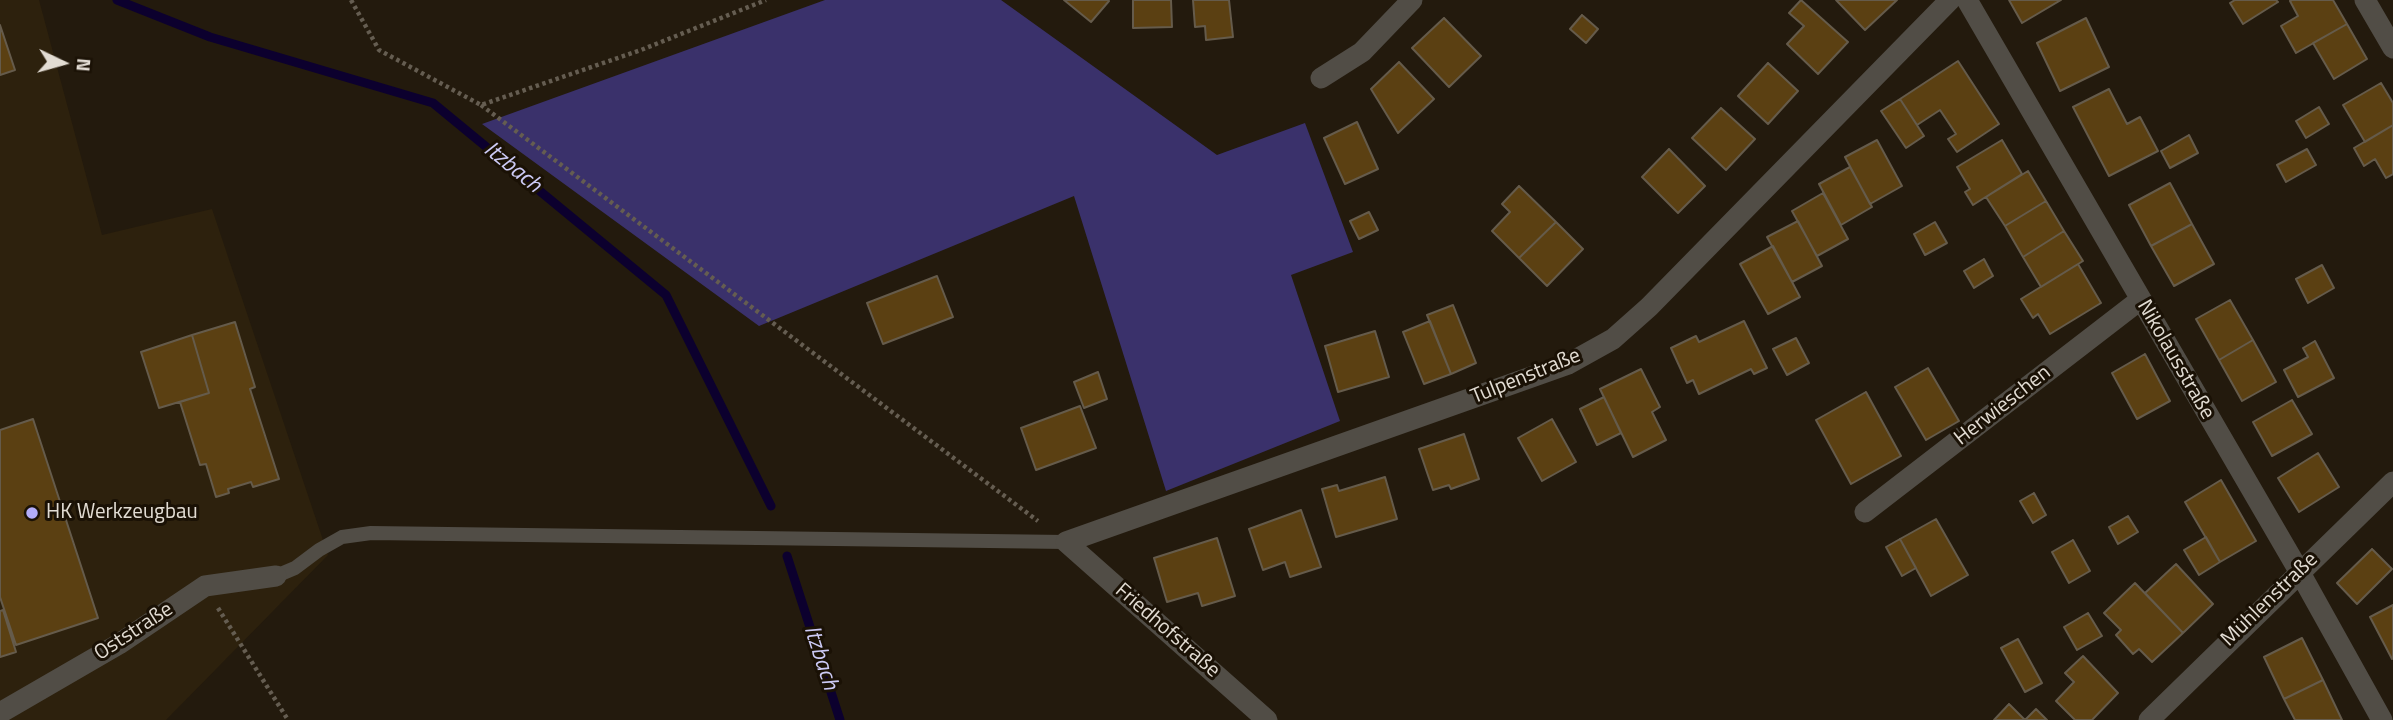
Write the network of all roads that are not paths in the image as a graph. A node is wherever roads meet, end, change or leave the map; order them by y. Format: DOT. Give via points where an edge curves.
graph roads {
  1 [pos="1412,0"];
  2 [pos="1950,0"];
  3 [pos="1967,0"];
  4 [pos="2365,0"];
  5 [pos="2393,48"];
  6 [pos="1321,78"];
  7 [pos="2140,300"];
  8 [pos="2393,482"];
  9 [pos="1865,512"];
  10 [pos="1066,542"];
  11 [pos="2299,571"];
  12 [pos="276,576"];
  13 [pos="0,713"];
  14 [pos="1267,720"];
  15 [pos="2149,720"];
  16 [pos="2382,720"];
  1 -- 6 [label="street" via="1362,52"];
  2 -- 10 [label="street, Tulpenstraße" via="1613,339 1568,364"];
  3 -- 7 [label="street, Nikolausstraße"];
  4 -- 5 [label="street"];
  7 -- 9 [label="street, Herwieschen"];
  7 -- 11 [label="street, Nikolausstraße"];
  8 -- 11 [label="street, Mühlenstraße"];
  10 -- 12 [label="lane" via="371,533 342,537"];
  10 -- 14 [label="street, Friedhofstraße"];
  11 -- 15 [label="street, Mühlenstraße"];
  11 -- 16 [label="street, Nikolausstraße"];
  12 -- 13 [label="street, Oststraße" via="205,586 119,644"];
}
